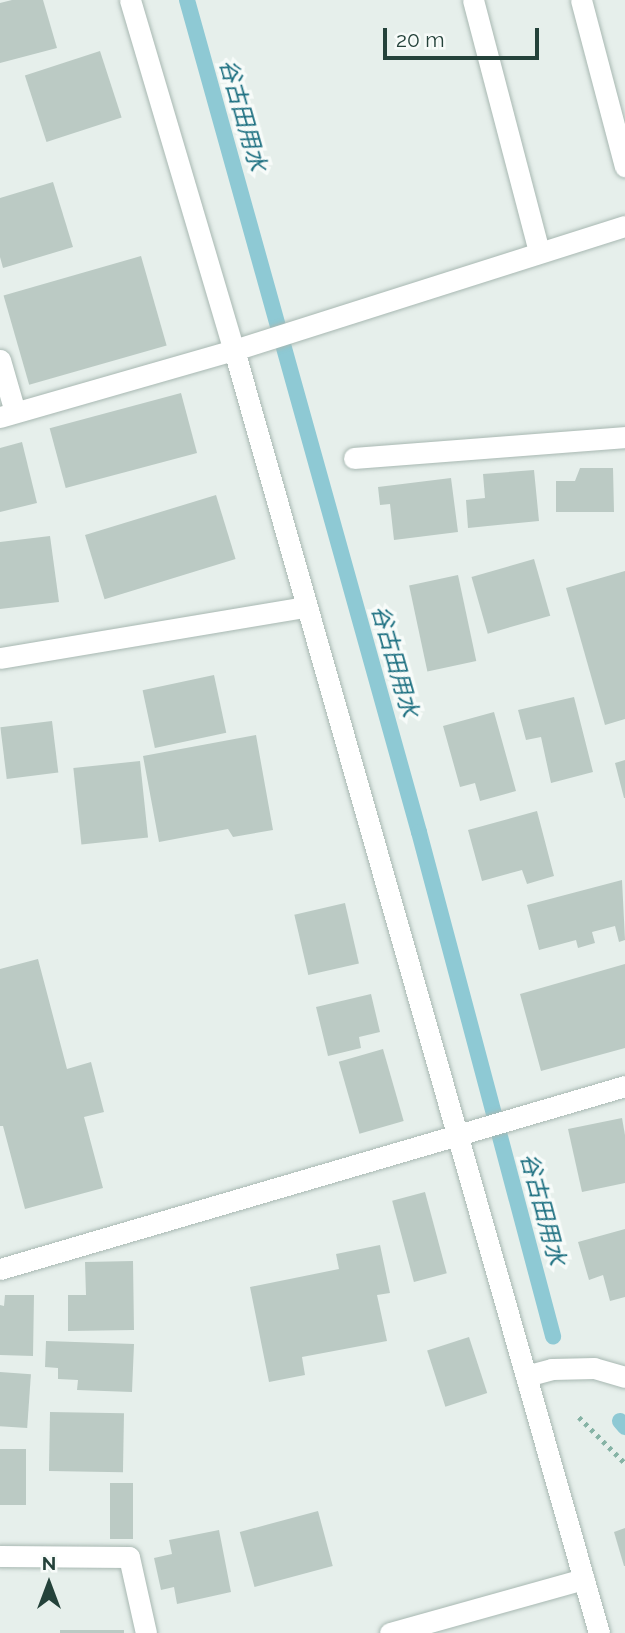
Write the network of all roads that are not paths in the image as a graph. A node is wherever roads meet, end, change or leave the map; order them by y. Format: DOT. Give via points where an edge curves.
graph roads {
  1 [pos="130,0"];
  2 [pos="473,0"];
  3 [pos="581,0"];
  4 [pos="625,166"];
  5 [pos="625,226"];
  6 [pos="539,251"];
  7 [pos="234,350"];
  8 [pos="0,360"];
  9 [pos="8,414"];
  10 [pos="625,437"];
  11 [pos="354,458"];
  12 [pos="305,607"];
  13 [pos="0,658"];
  14 [pos="625,1086"];
  15 [pos="457,1136"];
  16 [pos="0,1269"];
  17 [pos="526,1376"];
  18 [pos="625,1377"];
  19 [pos="0,1556"];
  20 [pos="584,1579"];
  21 [pos="146,1633"];
  22 [pos="390,1633"];
  23 [pos="599,1633"];
  1 -- 7 [label="street"];
  2 -- 6 [label="street"];
  3 -- 4 [label="street"];
  5 -- 6 [label="street"];
  6 -- 7 [label="street"];
  7 -- 9 [label="street"];
  7 -- 12 [label="street"];
  8 -- 9 [label="street"];
  10 -- 11 [label="street"];
  12 -- 13 [label="street"];
  12 -- 15 [label="street"];
  14 -- 15 [label="street"];
  15 -- 16 [label="street"];
  15 -- 17 [label="street"];
  17 -- 18 [label="street" via="552,1368 594,1368"];
  17 -- 20 [label="street"];
  19 -- 21 [label="street" via="129,1557"];
  20 -- 22 [label="street"];
  20 -- 23 [label="street"];
}
